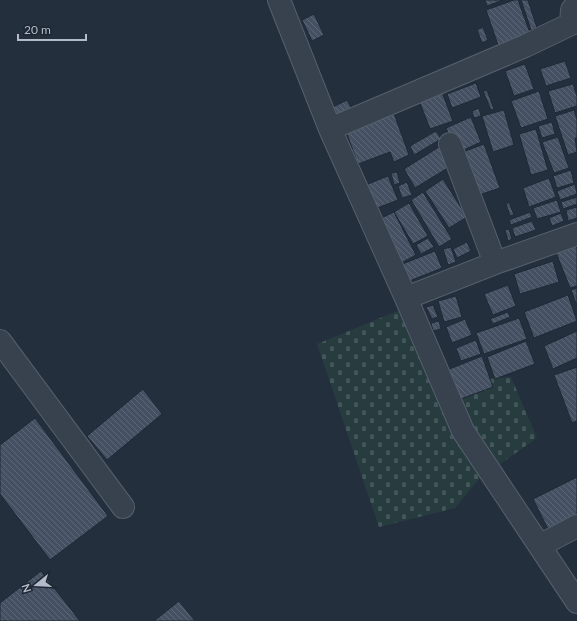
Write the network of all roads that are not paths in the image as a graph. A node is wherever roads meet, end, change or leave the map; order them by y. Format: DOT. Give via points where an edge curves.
graph roads {
  1 [pos="279,0"];
  2 [pos="577,4"];
  3 [pos="330,129"];
  4 [pos="450,144"];
  5 [pos="577,234"];
  6 [pos="495,263"];
  7 [pos="406,298"];
  8 [pos="0,341"];
  9 [pos="123,507"];
  10 [pos="577,526"];
  11 [pos="541,545"];
  12 [pos="577,602"];
  1 -- 3 [label="street"];
  2 -- 3 [label="street" via="572,10 571,24"];
  3 -- 7 [label="street"];
  4 -- 6 [label="street"];
  5 -- 6 [label="street"];
  6 -- 7 [label="street"];
  7 -- 11 [label="street" via="463,431"];
  8 -- 9 [label="street"];
  10 -- 11 [label="street"];
  11 -- 12 [label="street"];
}
